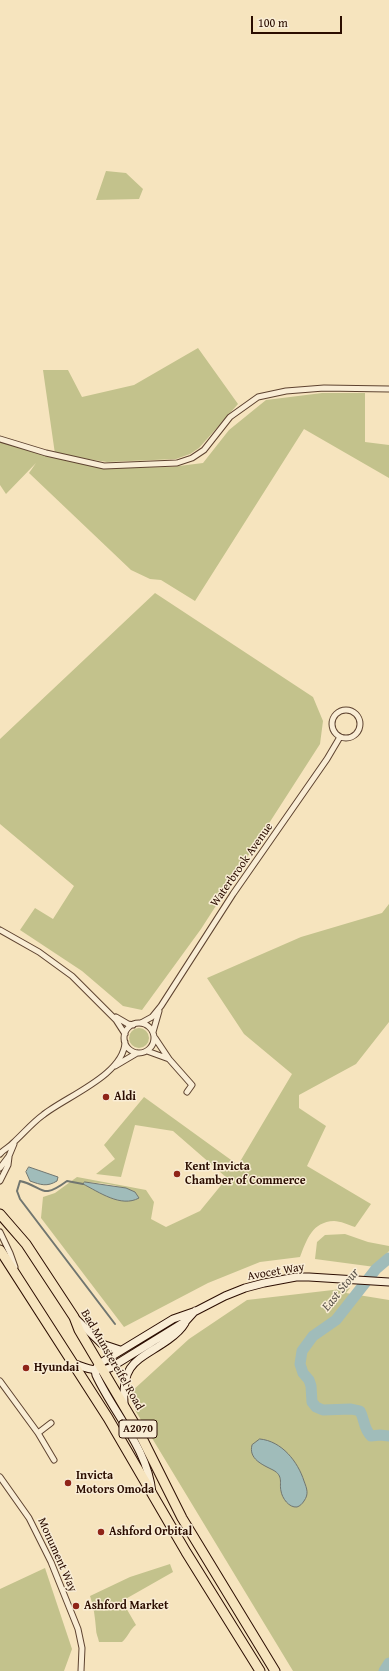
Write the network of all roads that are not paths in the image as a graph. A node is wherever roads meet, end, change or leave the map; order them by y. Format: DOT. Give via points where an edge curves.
graph roads {
  1 [pos="389,389"];
  2 [pos="0,439"];
  3 [pos="340,737"];
  4 [pos="0,930"];
  5 [pos="161,1006"];
  6 [pos="107,1010"];
  7 [pos="141,1023"];
  8 [pos="133,1024"];
  9 [pos="153,1032"];
  10 [pos="125,1034"];
  11 [pos="155,1038"];
  12 [pos="125,1042"];
  13 [pos="147,1051"];
  14 [pos="137,1053"];
  15 [pos="169,1059"];
  16 [pos="110,1070"];
  17 [pos="187,1092"];
  18 [pos="14,1143"];
  19 [pos="0,1154"];
  20 [pos="9,1156"];
  21 [pos="0,1168"];
  22 [pos="0,1181"];
  23 [pos="1,1214"];
  24 [pos="0,1232"];
  25 [pos="0,1250"];
  26 [pos="0,1255"];
  27 [pos="9,1264"];
  28 [pos="16,1274"];
  29 [pos="389,1282"];
  30 [pos="196,1311"];
  31 [pos="74,1317"];
  32 [pos="186,1321"];
  33 [pos="120,1350"];
  34 [pos="75,1364"];
  35 [pos="99,1368"];
  36 [pos="0,1381"];
  37 [pos="124,1403"];
  38 [pos="52,1423"];
  39 [pos="38,1433"];
  40 [pos="54,1460"];
  41 [pos="0,1477"];
  42 [pos="152,1493"];
  43 [pos="81,1671"];
  44 [pos="260,1671"];
  45 [pos="275,1671"];
  1 -- 2 [label="street" via="324,388 286,391 258,397 230,417 204,450 192,458 177,463 104,466"];
  3 -- 3 [label="street" via="332,725 335,716 342,711 350,710 358,716 360,724 357,733 349,738"];
  3 -- 5 [label="street, Waterbrook Avenue" via="233,894"];
  4 -- 6 [label="street" via="39,952 72,976"];
  5 -- 7 [label="street, Waterbrook Avenue" via="152,1017"];
  5 -- 9 [label="street, Waterbrook Avenue"];
  6 -- 8 [label="street" via="123,1021"];
  6 -- 10 [label="street"];
  7 -- 8 [label="street"];
  7 -- 9 [label="street"];
  8 -- 10 [label="street"];
  9 -- 11 [label="street"];
  10 -- 12 [label="street"];
  11 -- 13 [label="street" via="153,1046"];
  11 -- 15 [label="street"];
  12 -- 14 [label="street" via="130,1050"];
  12 -- 16 [label="street" via="123,1053"];
  13 -- 14 [label="street"];
  13 -- 15 [label="street"];
  14 -- 16 [label="street"];
  15 -- 17 [label="street" via="192,1085"];
  16 -- 18 [label="street" via="86,1089 44,1114"];
  18 -- 19 [label="street"];
  18 -- 20 [label="street"];
  20 -- 21 [label="street"];
  20 -- 22 [label="street" via="8,1165"];
  23 -- 31 [label="highway, Bad Munstereifel Road / A2070" via="26,1244"];
  24 -- 28 [label="street"];
  25 -- 27 [label="highway, A2070"];
  26 -- 27 [label="street"];
  27 -- 28 [label="highway, A2070"];
  28 -- 34 [label="highway, A2070"];
  29 -- 30 [label="street, Avocet Way" via="296,1277 245,1288"];
  30 -- 32 [label="street, Avocet Way"];
  30 -- 33 [label="street, Avocet Way" via="172,1319"];
  31 -- 33 [label="street" via="102,1344"];
  31 -- 35 [label="highway, Bad Munstereifel Road / A2070"];
  32 -- 35 [label="street, Avocet Way" via="116,1364"];
  32 -- 37 [label="street, Avocet Way" via="179,1332 131,1366 124,1384"];
  33 -- 35 [label="street, Avocet Way"];
  34 -- 35 [label="street"];
  34 -- 42 [label="highway, A2070"];
  35 -- 37 [label="highway, Bad Munstereifel Road / A2070"];
  35 -- 42 [label="street" via="99,1381 144,1462"];
  36 -- 39 [label="street"];
  37 -- 45 [label="highway, Bad Munstereifel Road / A2070" via="182,1518"];
  38 -- 39 [label="street"];
  39 -- 40 [label="street"];
  41 -- 43 [label="street, Monument Way" via="29,1518 51,1562 78,1630 82,1648"];
  42 -- 44 [label="highway, A2070"];
}
